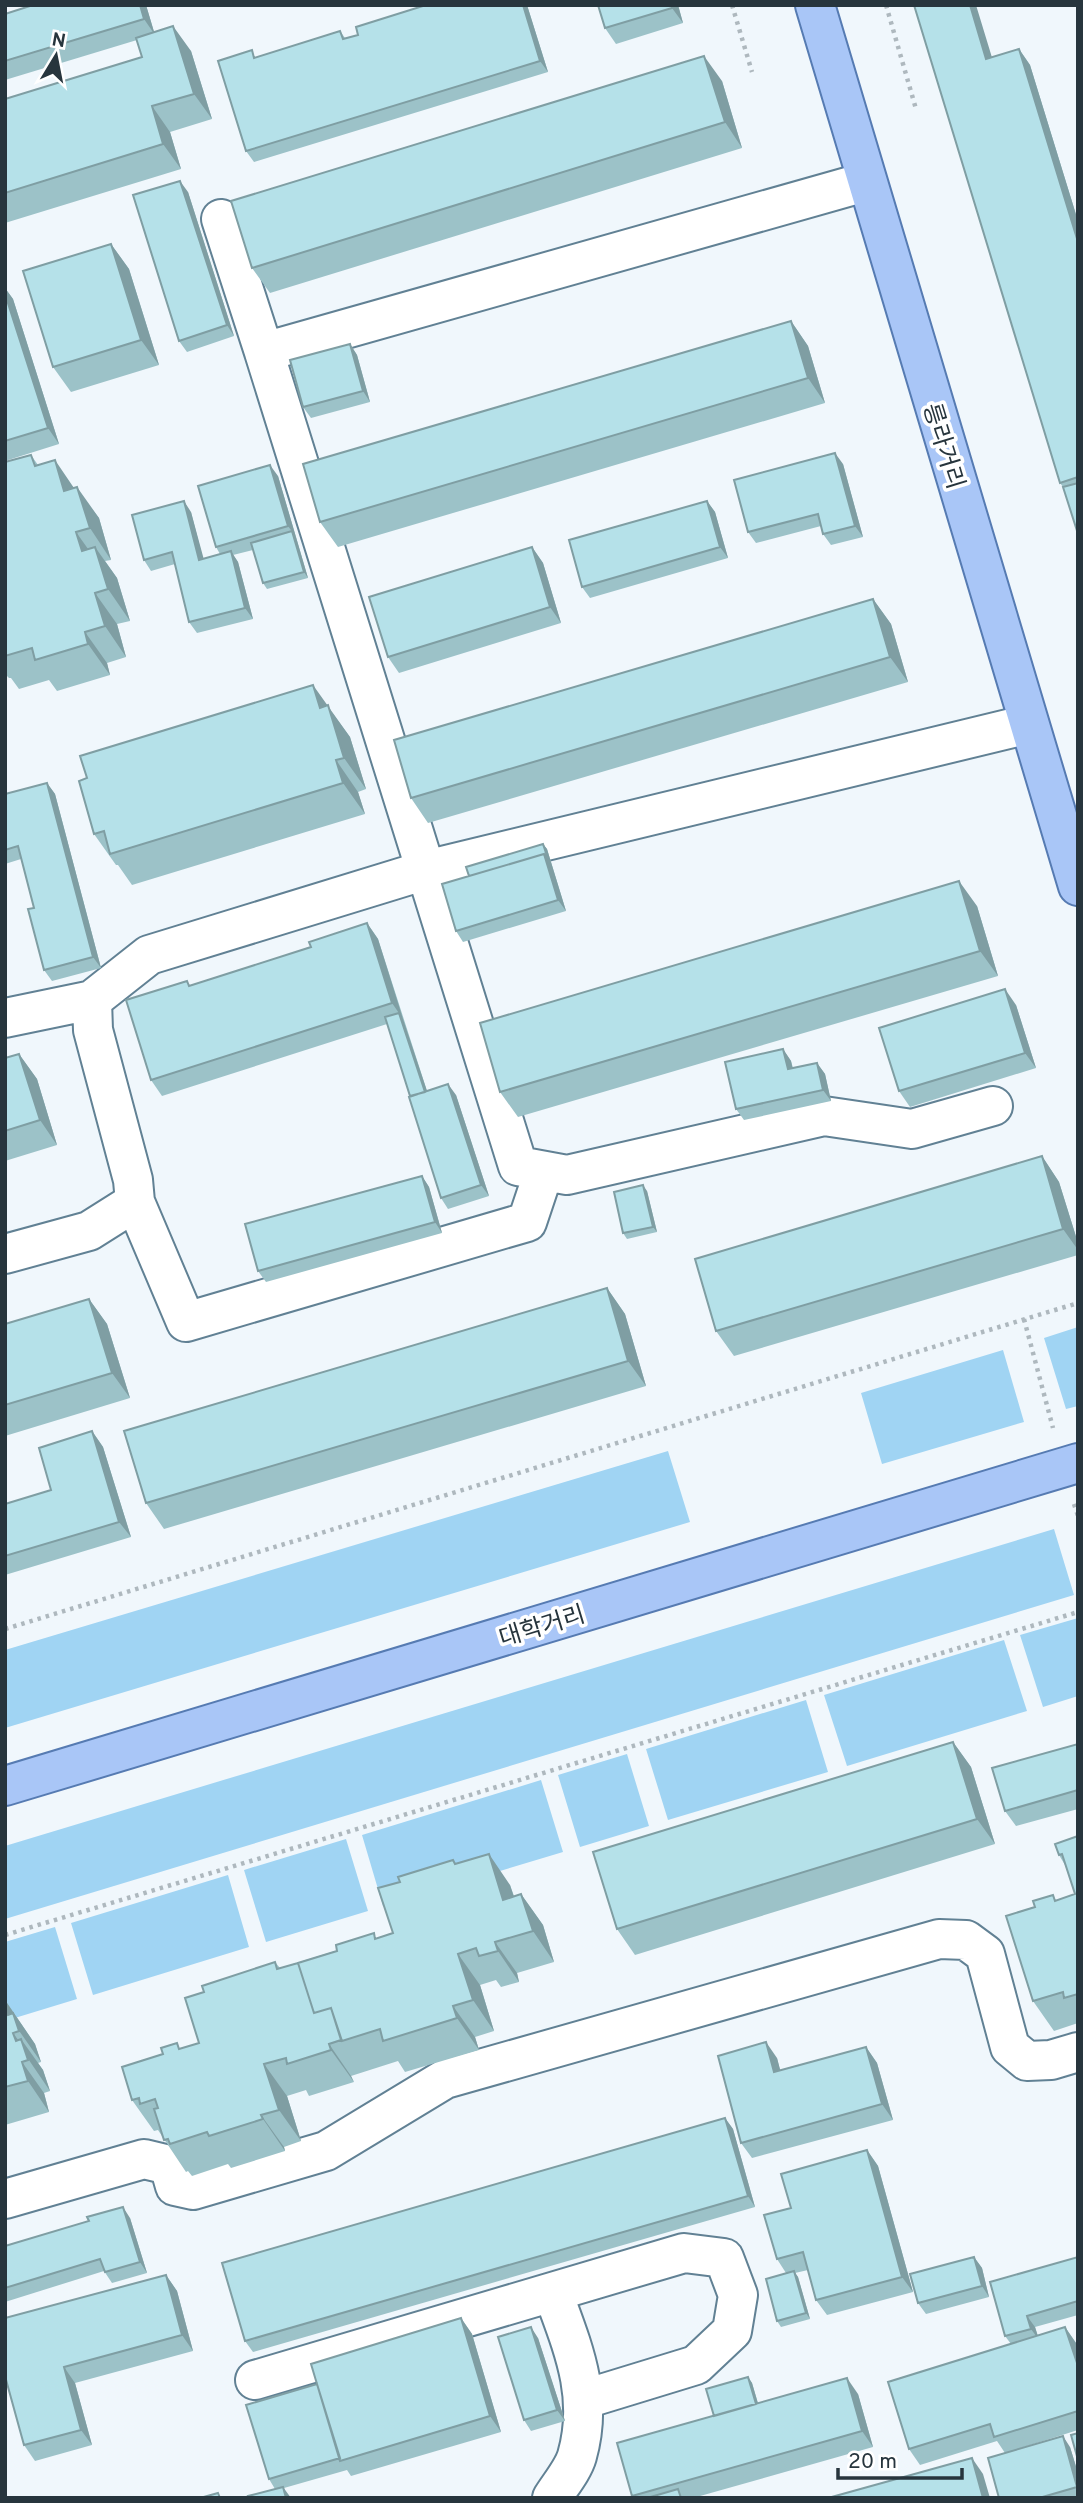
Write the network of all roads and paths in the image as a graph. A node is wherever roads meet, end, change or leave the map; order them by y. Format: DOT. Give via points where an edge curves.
graph roads {
  1 [pos="732,5"];
  2 [pos="815,5"];
  3 [pos="886,5"];
  4 [pos="752,72"];
  5 [pos="916,109"];
  6 [pos="865,182"];
  7 [pos="221,219"];
  8 [pos="264,352"];
  9 [pos="1029,724"];
  10 [pos="426,870"];
  11 [pos="1078,886"];
  12 [pos="92,1000"];
  13 [pos="5,1018"];
  14 [pos="993,1106"];
  15 [pos="544,1171"];
  16 [pos="135,1202"];
  17 [pos="5,1254"];
  18 [pos="1078,1303"];
  19 [pos="1024,1319"];
  20 [pos="1071,1465"];
  21 [pos="1078,1517"];
  22 [pos="1078,1612"];
  23 [pos="5,1629"];
  24 [pos="5,1786"];
  25 [pos="5,1935"];
  26 [pos="1078,2052"];
  27 [pos="5,2199"];
  28 [pos="553,2293"];
  29 [pos="256,2379"];
  30 [pos="585,2399"];
  31 [pos="552,2498"];
  1 -- 4 [label="path"];
  2 -- 6 [label="main road, 릉라거리"];
  3 -- 5 [label="path"];
  6 -- 8 [label="street"];
  6 -- 9 [label="main road, 릉라거리"];
  7 -- 8 [label="street"];
  8 -- 10 [label="street"];
  9 -- 10 [label="street"];
  9 -- 11 [label="main road, 릉라거리"];
  10 -- 12 [label="street" via="149,955"];
  10 -- 15 [label="street" via="518,1166"];
  12 -- 13 [label="street"];
  12 -- 16 [label="street" via="93,1030"];
  14 -- 15 [label="street" via="912,1129 824,1116 620,1165 567,1175"];
  15 -- 16 [label="street" via="527,1222 186,1322"];
  16 -- 17 [label="street" via="89,1231"];
  18 -- 19 [label="path"];
  19 -- 20 [label="path"];
  19 -- 23 [label="path"];
  20 -- 21 [label="path"];
  20 -- 24 [label="main road, 대학거리"];
  22 -- 25 [label="path"];
  26 -- 27 [label="street" via="1027,2061 1010,2047 985,1954 966,1940 939,1939 445,2079 326,2151 193,2190 175,2186 169,2165 144,2159"];
  28 -- 29 [label="street"];
  28 -- 30 [label="street" via="573,2346"];
  28 -- 30 [label="street" via="684,2253 724,2258 738,2295 732,2331 696,2365"];
  30 -- 31 [label="street" via="576,2458"];
}
